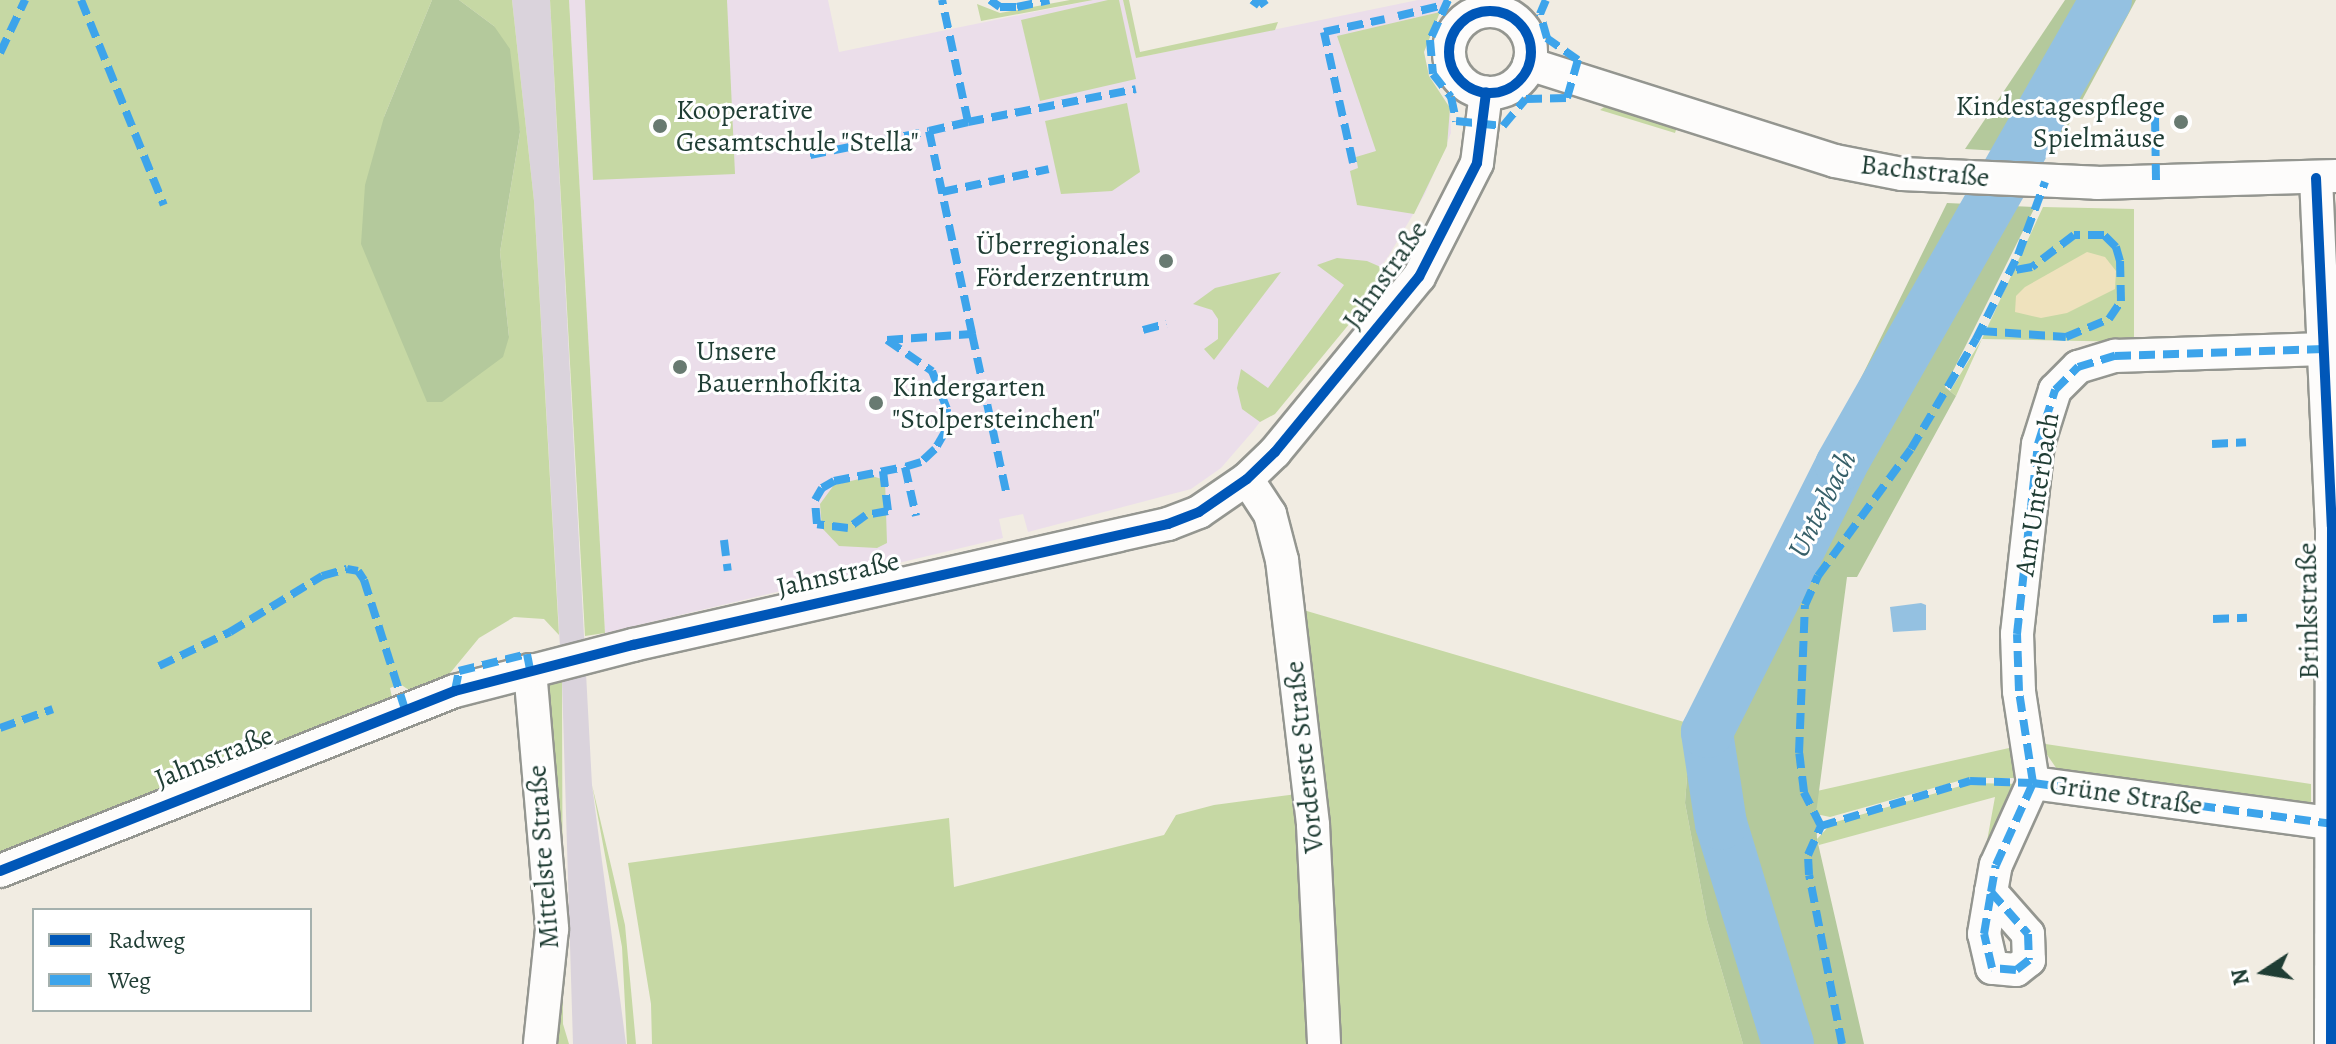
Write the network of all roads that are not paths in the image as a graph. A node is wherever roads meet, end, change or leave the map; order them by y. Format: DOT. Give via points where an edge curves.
graph roads {
  1 [pos="1497,7"];
  2 [pos="1529,64"];
  3 [pos="1486,93"];
  4 [pos="2326,177"];
  5 [pos="2324,349"];
  6 [pos="1247,479"];
  7 [pos="530,670"];
  8 [pos="2033,783"];
  9 [pos="2334,824"];
  10 [pos="0,871"];
  11 [pos="1991,892"];
  12 [pos="540,1044"];
  13 [pos="1324,1044"];
  14 [pos="2331,1044"];
  1 -- 2 [label="street" via="1530,42"];
  1 -- 3 [label="street" via="1457,28 1449,55 1461,81"];
  2 -- 3 [label="street" via="1512,86"];
  2 -- 4 [label="street, Bachstraße" via="1835,161 1902,174 2041,181"];
  3 -- 6 [label="street, Jahnstraße" via="1477,163 1441,243 1345,371"];
  4 -- 5 [label="street, Brinkstraße"];
  5 -- 8 [label="street, Am Unterbach" via="2115,356 2078,367 2055,390 2038,444 2017,634 2019,691"];
  5 -- 9 [label="street, Brinkstraße" via="2332,527"];
  6 -- 7 [label="street, Jahnstraße" via="1210,505 1168,524"];
  6 -- 13 [label="street, Vorderste Straße" via="1270,514 1282,560 1313,825"];
  7 -- 10 [label="street, Jahnstraße" via="455,691 283,755"];
  7 -- 12 [label="street, Mittelste Straße" via="552,929"];
  8 -- 9 [label="street, Grüne Straße"];
  8 -- 11 [label="street, Grüne Straße" via="1996,865"];
  9 -- 14 [label="street, Brinkstraße"];
}
